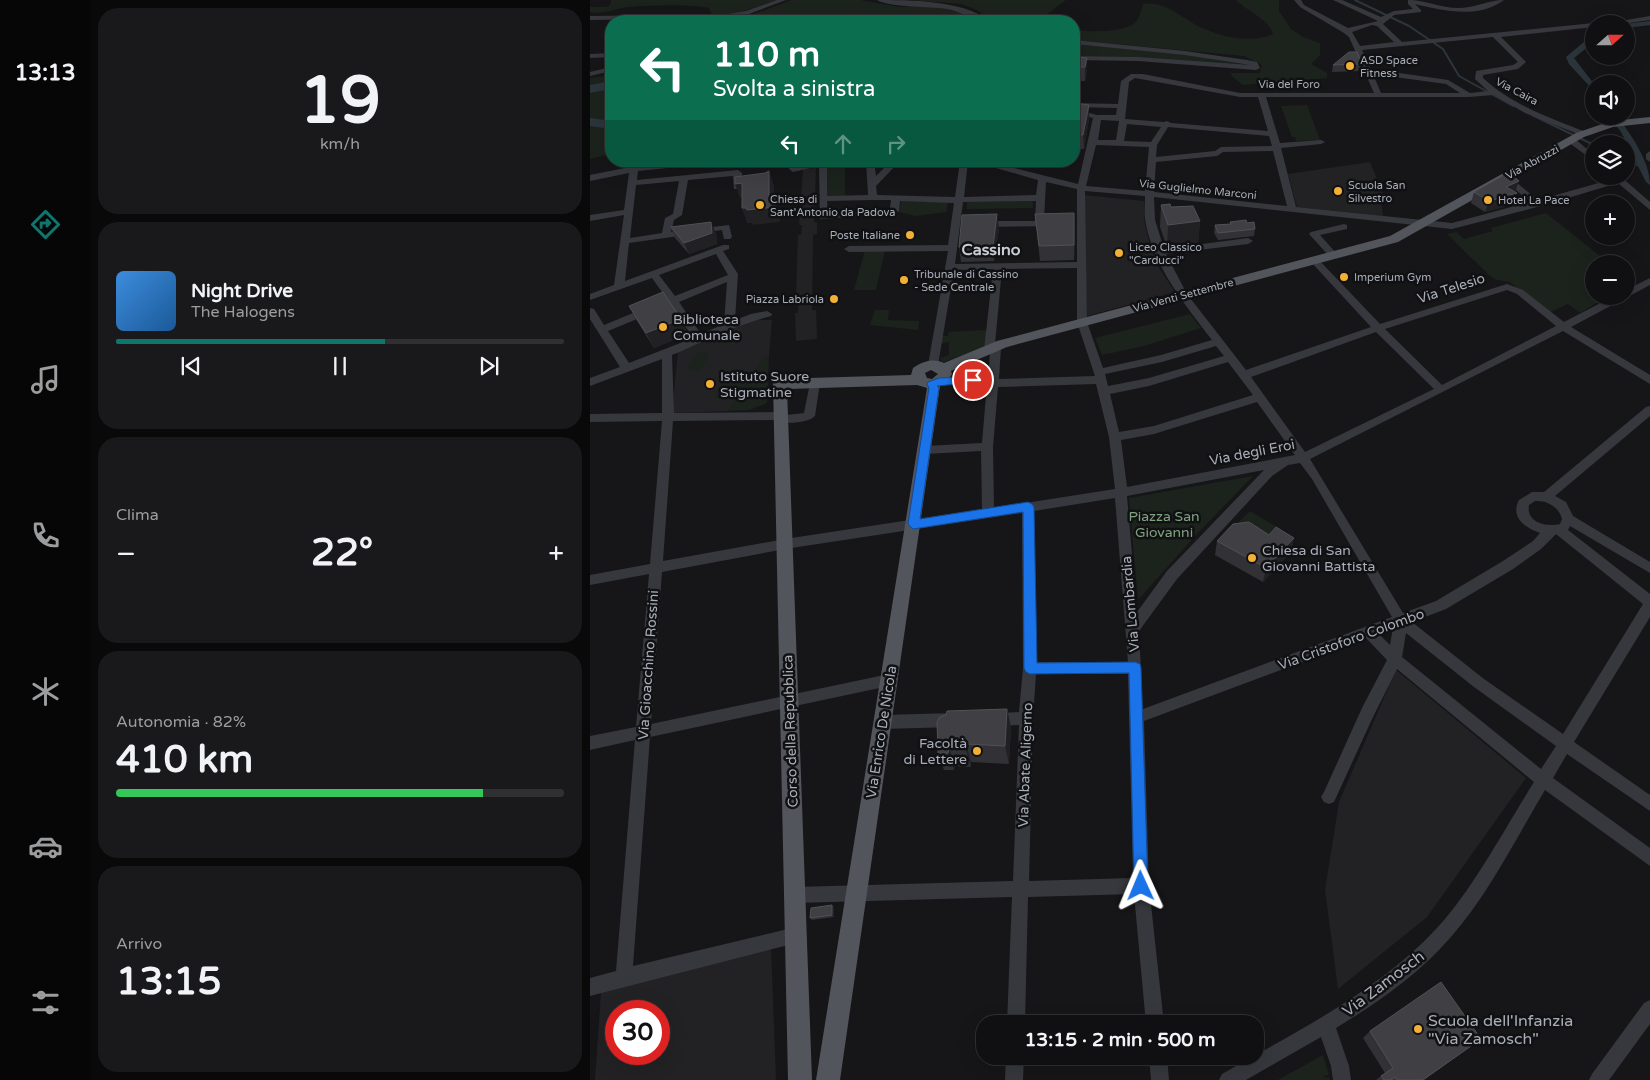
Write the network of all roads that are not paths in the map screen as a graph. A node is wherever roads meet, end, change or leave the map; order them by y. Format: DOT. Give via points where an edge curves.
graph roads {
  1 [pos="783,0"];
  2 [pos="880,0"];
  3 [pos="1297,0"];
  4 [pos="1336,0"];
  5 [pos="1501,0"];
  6 [pos="735,15"];
  7 [pos="973,15"];
  8 [pos="590,18"];
  9 [pos="605,18"];
  10 [pos="1650,18"];
  11 [pos="1385,19"];
  12 [pos="1635,20"];
  13 [pos="1585,26"];
  14 [pos="1347,31"];
  15 [pos="1495,35"];
  16 [pos="1080,43"];
  17 [pos="1400,44"];
  18 [pos="1359,48"];
  19 [pos="605,55"];
  20 [pos="590,56"];
  21 [pos="1080,58"];
  22 [pos="1080,59"];
  23 [pos="605,72"];
  24 [pos="1368,72"];
  25 [pos="1127,73"];
  26 [pos="590,74"];
  27 [pos="1494,92"];
  28 [pos="1378,94"];
  29 [pos="1261,95"];
  30 [pos="1469,95"];
  31 [pos="1080,105"];
  32 [pos="1121,106"];
  33 [pos="1080,113"];
  34 [pos="1097,117"];
  35 [pos="1121,119"];
  36 [pos="1649,121"];
  37 [pos="1635,122"];
  38 [pos="1167,123"];
  39 [pos="1609,125"];
  40 [pos="1273,134"];
  41 [pos="1577,137"];
  42 [pos="1093,142"];
  43 [pos="1321,142"];
  44 [pos="1120,143"];
  45 [pos="1153,145"];
  46 [pos="1277,147"];
  47 [pos="1585,147"];
  48 [pos="1650,154"];
  49 [pos="1152,160"];
  50 [pos="1650,160"];
  51 [pos="628,167"];
  52 [pos="635,167"];
  53 [pos="739,167"];
  54 [pos="825,167"];
  55 [pos="871,167"];
  56 [pos="890,167"];
  57 [pos="963,167"];
  58 [pos="996,167"];
  59 [pos="738,173"];
  60 [pos="1506,177"];
  61 [pos="590,178"];
  62 [pos="684,178"];
  63 [pos="1042,180"];
  64 [pos="633,183"];
  65 [pos="873,184"];
  66 [pos="753,185"];
  67 [pos="1596,185"];
  68 [pos="1626,185"];
  69 [pos="1081,188"];
  70 [pos="1149,194"];
  71 [pos="873,197"];
  72 [pos="1041,198"];
  73 [pos="823,199"];
  74 [pos="896,199"];
  75 [pos="959,200"];
  76 [pos="1538,204"];
  77 [pos="1650,207"];
  78 [pos="1292,210"];
  79 [pos="628,212"];
  80 [pos="590,218"];
  81 [pos="1039,223"];
  82 [pos="1072,223"];
  83 [pos="1422,223"];
  84 [pos="964,224"];
  85 [pos="1344,227"];
  86 [pos="666,235"];
  87 [pos="625,241"];
  88 [pos="1248,241"];
  89 [pos="724,245"];
  90 [pos="952,248"];
  91 [pos="849,249"];
  92 [pos="1160,252"];
  93 [pos="1333,255"];
  94 [pos="1314,260"];
  95 [pos="1082,265"];
  96 [pos="998,266"];
  97 [pos="949,267"];
  98 [pos="654,274"];
  99 [pos="732,277"];
  100 [pos="1650,281"];
  101 [pos="619,287"];
  102 [pos="1635,289"];
  103 [pos="1183,295"];
  104 [pos="590,297"];
  105 [pos="673,300"];
  106 [pos="1605,305"];
  107 [pos="590,311"];
  108 [pos="766,314"];
  109 [pos="1082,322"];
  110 [pos="729,326"];
  111 [pos="602,328"];
  112 [pos="1378,328"];
  113 [pos="1562,328"];
  114 [pos="700,340"];
  115 [pos="1217,342"];
  116 [pos="992,348"];
  117 [pos="666,353"];
  118 [pos="1230,358"];
  119 [pos="627,369"];
  120 [pos="1244,375"];
  121 [pos="930,376"];
  122 [pos="1650,380"];
  123 [pos="1101,381"];
  124 [pos="590,382"];
  125 [pos="780,382"];
  126 [pos="815,383"];
  127 [pos="994,383"];
  128 [pos="1650,388"];
  129 [pos="1442,390"];
  130 [pos="1260,397"];
  131 [pos="1650,410"];
  132 [pos="668,417"];
  133 [pos="590,418"];
  134 [pos="781,418"];
  135 [pos="1115,437"];
  136 [pos="987,447"];
  137 [pos="925,450"];
  138 [pos="1303,458"];
  139 [pos="1267,468"];
  140 [pos="1121,493"];
  141 [pos="1546,497"];
  142 [pos="1028,507"];
  143 [pos="988,514"];
  144 [pos="1568,519"];
  145 [pos="913,524"];
  146 [pos="1555,531"];
  147 [pos="784,544"];
  148 [pos="655,568"];
  149 [pos="1650,568"];
  150 [pos="590,580"];
  151 [pos="1650,604"];
  152 [pos="1401,621"];
  153 [pos="1132,630"];
  154 [pos="1370,633"];
  155 [pos="1395,659"];
  156 [pos="1030,668"];
  157 [pos="1135,668"];
  158 [pos="889,680"];
  159 [pos="789,702"];
  160 [pos="1138,717"];
  161 [pos="1026,718"];
  162 [pos="883,722"];
  163 [pos="644,730"];
  164 [pos="590,743"];
  165 [pos="1565,744"];
  166 [pos="1543,780"];
  167 [pos="1329,797"];
  168 [pos="1650,804"];
  169 [pos="1650,858"];
  170 [pos="1141,886"];
  171 [pos="1021,889"];
  172 [pos="856,894"];
  173 [pos="795,895"];
  174 [pos="796,935"];
  175 [pos="624,977"];
  176 [pos="590,988"];
  177 [pos="1650,1009"];
  178 [pos="1016,1015"];
  179 [pos="1153,1015"];
  180 [pos="1326,1024"];
  181 [pos="1015,1065"];
  182 [pos="1159,1065"];
  183 [pos="800,1080"];
  184 [pos="828,1080"];
  185 [pos="1014,1080"];
  186 [pos="1160,1080"];
  187 [pos="1228,1080"];
  188 [pos="1342,1080"];
  189 [pos="1598,1080"];
  1 -- 6 [label="street"];
  2 -- 7 [label="street" via="942,5 960,8"];
  3 -- 14 [label="street"];
  4 -- 11 [label="street"];
  5 -- 11 [label="street" via="1470,11 1448,10 1411,1 1419,11 1405,10"];
  8 -- 9 [label="street"];
  10 -- 12 [label="street"];
  11 -- 14 [label="street"];
  11 -- 17 [label="street"];
  13 -- 15 [label="street"];
  14 -- 18 [label="street"];
  15 -- 17 [label="street"];
  15 -- 27 [label="street, Via Caira" via="1522,62 1514,67 1479,73 1479,79"];
  16 -- 21 [label="street" via="1185,53 1247,62 1256,68"];
  17 -- 18 [label="street"];
  18 -- 24 [label="street"];
  19 -- 20 [label="street"];
  22 -- 25 [label="street, Via del Foro" via="1122,64"];
  23 -- 26 [label="street"];
  24 -- 28 [label="street"];
  24 -- 30 [label="street" via="1448,82"];
  25 -- 29 [label="street, Via del Foro" via="1240,95"];
  25 -- 32 [label="street"];
  27 -- 30 [label="street, Via del Foro"];
  27 -- 41 [label="street, Via Caira"];
  28 -- 29 [label="street, Via del Foro"];
  28 -- 30 [label="street, Via del Foro"];
  29 -- 40 [label="street"];
  31 -- 32 [label="street"];
  32 -- 35 [label="street"];
  33 -- 34 [label="street"];
  34 -- 35 [label="street"];
  34 -- 42 [label="street, Via Lombardia"];
  35 -- 38 [label="street"];
  35 -- 44 [label="street"];
  36 -- 37 [label="main road, Via Abruzzi"];
  38 -- 40 [label="street"];
  38 -- 45 [label="street"];
  39 -- 41 [label="main road, Via Abruzzi"];
  40 -- 46 [label="street"];
  41 -- 47 [label="street, Via Caira"];
  41 -- 60 [label="main road, Via Abruzzi"];
  42 -- 44 [label="street"];
  42 -- 69 [label="street, Via Lombardia"];
  43 -- 46 [label="street"];
  44 -- 45 [label="street"];
  45 -- 49 [label="street"];
  46 -- 49 [label="street" via="1221,150"];
  46 -- 78 [label="street"];
  48 -- 50 [label="street"];
  49 -- 70 [label="street"];
  51 -- 61 [label="street"];
  52 -- 64 [label="street"];
  53 -- 59 [label="street"];
  54 -- 73 [label="street"];
  55 -- 65 [label="street"];
  56 -- 65 [label="street"];
  57 -- 75 [label="street, Via Enrico De Nicola"];
  58 -- 63 [label="street, Via Guglielmo Marconi"];
  59 -- 62 [label="street"];
  59 -- 66 [label="street" via="737,186"];
  60 -- 76 [label="street"];
  60 -- 83 [label="main road, Via Abruzzi"];
  62 -- 64 [label="street"];
  62 -- 86 [label="street" via="677,215 670,218"];
  63 -- 69 [label="street, Via Guglielmo Marconi"];
  63 -- 72 [label="street"];
  64 -- 79 [label="street"];
  65 -- 71 [label="street"];
  67 -- 76 [label="street, Via Guglielmo Marconi"];
  68 -- 77 [label="street"];
  69 -- 70 [label="street, Via Guglielmo Marconi"];
  69 -- 82 [label="street, Via Lombardia"];
  70 -- 78 [label="street, Via Guglielmo Marconi"];
  70 -- 92 [label="street" via="1150,220"];
  71 -- 73 [label="street"];
  71 -- 74 [label="street"];
  72 -- 75 [label="street"];
  72 -- 81 [label="street"];
  73 -- 74 [label="street" via="823,217 894,211"];
  74 -- 75 [label="street"];
  75 -- 84 [label="street, Via Enrico De Nicola"];
  76 -- 83 [label="street, Via Guglielmo Marconi" via="1452,226"];
  78 -- 83 [label="street, Via Guglielmo Marconi"];
  79 -- 80 [label="street"];
  79 -- 87 [label="street"];
  81 -- 82 [label="street"];
  81 -- 84 [label="street"];
  82 -- 95 [label="street, Via Lombardia"];
  83 -- 93 [label="main road, Via Venti Settembre" via="1394,239"];
  84 -- 90 [label="street, Via Enrico De Nicola"];
  85 -- 93 [label="street" via="1314,234"];
  86 -- 87 [label="street"];
  86 -- 89 [label="street" via="726,227"];
  87 -- 101 [label="street"];
  88 -- 92 [label="street"];
  89 -- 98 [label="street"];
  89 -- 99 [label="street"];
  90 -- 91 [label="street"];
  90 -- 97 [label="street, Via Enrico De Nicola"];
  92 -- 103 [label="street"];
  93 -- 94 [label="main road, Via Venti Settembre"];
  94 -- 103 [label="main road, Via Venti Settembre"];
  94 -- 112 [label="street"];
  95 -- 96 [label="street"];
  95 -- 109 [label="street, Via Lombardia"];
  96 -- 97 [label="street"];
  96 -- 116 [label="street"];
  97 -- 121 [label="street, Via Enrico De Nicola"];
  98 -- 101 [label="street"];
  98 -- 105 [label="street"];
  99 -- 105 [label="street"];
  99 -- 110 [label="street"];
  100 -- 102 [label="street"];
  101 -- 104 [label="street"];
  103 -- 109 [label="main road, Via Venti Settembre"];
  103 -- 115 [label="street"];
  105 -- 111 [label="street"];
  105 -- 114 [label="street"];
  106 -- 113 [label="street, Via degli Eroi"];
  107 -- 111 [label="street"];
  108 -- 110 [label="street"];
  109 -- 116 [label="main road, Via Venti Settembre"];
  109 -- 123 [label="street, Via Lombardia"];
  110 -- 114 [label="street"];
  111 -- 119 [label="street"];
  112 -- 113 [label="street, Via Telesio" via="1507,287 1520,292"];
  112 -- 120 [label="street, Via Telesio"];
  112 -- 129 [label="street"];
  113 -- 122 [label="street, Via Telesio"];
  113 -- 128 [label="street, Via Telesio" via="1596,355"];
  113 -- 129 [label="street, Via degli Eroi"];
  114 -- 117 [label="street"];
  115 -- 118 [label="street"];
  115 -- 123 [label="street"];
  116 -- 121 [label="main road, Via Venti Settembre"];
  116 -- 127 [label="street"];
  117 -- 119 [label="street"];
  117 -- 132 [label="street, Via Gioacchino Rossini"];
  118 -- 120 [label="street"];
  118 -- 123 [label="street" via="1149,382"];
  119 -- 124 [label="street"];
  120 -- 130 [label="street"];
  121 -- 125 [label="main road" via="790,377"];
  121 -- 126 [label="main road" via="917,382"];
  121 -- 127 [label="street"];
  121 -- 137 [label="main road, Via Enrico De Nicola" via="934,388"];
  123 -- 127 [label="street"];
  123 -- 135 [label="street, Via Lombardia"];
  125 -- 126 [label="main road"];
  125 -- 134 [label="main road, Corso della Repubblica"];
  126 -- 134 [label="street" via="809,416"];
  127 -- 136 [label="street"];
  129 -- 138 [label="street, Via degli Eroi"];
  130 -- 135 [label="street" via="1154,430"];
  130 -- 138 [label="street"];
  131 -- 141 [label="street"];
  132 -- 133 [label="street"];
  132 -- 134 [label="street"];
  132 -- 148 [label="street, Via Gioacchino Rossini"];
  134 -- 147 [label="main road, Corso della Repubblica"];
  135 -- 140 [label="street, Via Lombardia"];
  136 -- 137 [label="street"];
  136 -- 143 [label="street"];
  137 -- 145 [label="main road, Via Enrico De Nicola"];
  138 -- 139 [label="street, Via degli Eroi"];
  138 -- 152 [label="street"];
  139 -- 140 [label="street, Via degli Eroi"];
  139 -- 153 [label="street" via="1172,575"];
  140 -- 142 [label="street, Via degli Eroi"];
  140 -- 153 [label="street, Via Lombardia"];
  141 -- 144 [label="street" via="1564,508"];
  141 -- 146 [label="street" via="1527,499 1521,507 1522,513 1535,527"];
  142 -- 143 [label="street, Via degli Eroi"];
  142 -- 156 [label="street, Via Abate Aligerno"];
  143 -- 145 [label="street, Via degli Eroi"];
  144 -- 146 [label="street" via="1567,524"];
  144 -- 149 [label="street"];
  145 -- 147 [label="street, Via degli Eroi"];
  145 -- 158 [label="main road, Via Enrico De Nicola"];
  146 -- 151 [label="street"];
  146 -- 152 [label="street, Via Cristoforo Colombo" via="1441,605"];
  147 -- 148 [label="street, Via degli Eroi"];
  147 -- 159 [label="main road, Corso della Repubblica"];
  148 -- 150 [label="street, Via degli Eroi"];
  148 -- 163 [label="street, Via Gioacchino Rossini"];
  151 -- 165 [label="street, Via Zamosch"];
  152 -- 154 [label="street, Via Cristoforo Colombo"];
  152 -- 155 [label="street"];
  152 -- 165 [label="street" via="1479,683"];
  153 -- 157 [label="street, Via Lombardia"];
  154 -- 155 [label="street"];
  154 -- 160 [label="street, Via Cristoforo Colombo"];
  155 -- 166 [label="street"];
  155 -- 167 [label="street"];
  156 -- 157 [label="street"];
  156 -- 161 [label="street, Via Abate Aligerno"];
  157 -- 160 [label="street, Via Lombardia"];
  158 -- 159 [label="street"];
  158 -- 162 [label="main road, Via Enrico De Nicola"];
  159 -- 163 [label="street"];
  159 -- 173 [label="main road, Corso della Repubblica"];
  160 -- 170 [label="street, Via Lombardia"];
  161 -- 162 [label="street"];
  161 -- 171 [label="street, Via Abate Aligerno"];
  162 -- 172 [label="main road, Via Enrico De Nicola"];
  163 -- 164 [label="street"];
  163 -- 175 [label="street, Via Gioacchino Rossini"];
  165 -- 166 [label="street, Via Zamosch"];
  165 -- 168 [label="street"];
  166 -- 169 [label="street"];
  166 -- 180 [label="street, Via Zamosch" via="1465,905 1443,934 1411,966"];
  170 -- 171 [label="street"];
  170 -- 179 [label="street, Via Lombardia"];
  171 -- 172 [label="street"];
  171 -- 178 [label="street, Via Abate Aligerno"];
  172 -- 173 [label="street"];
  172 -- 184 [label="main road, Via Enrico De Nicola"];
  173 -- 174 [label="main road, Corso della Repubblica"];
  174 -- 175 [label="street"];
  174 -- 183 [label="main road, Corso della Repubblica"];
  175 -- 176 [label="street"];
  177 -- 189 [label="street"];
  180 -- 187 [label="street, Via Zamosch"];
  180 -- 188 [label="street"];
  181 -- 185 [label="street"];
  182 -- 186 [label="street"];
}
